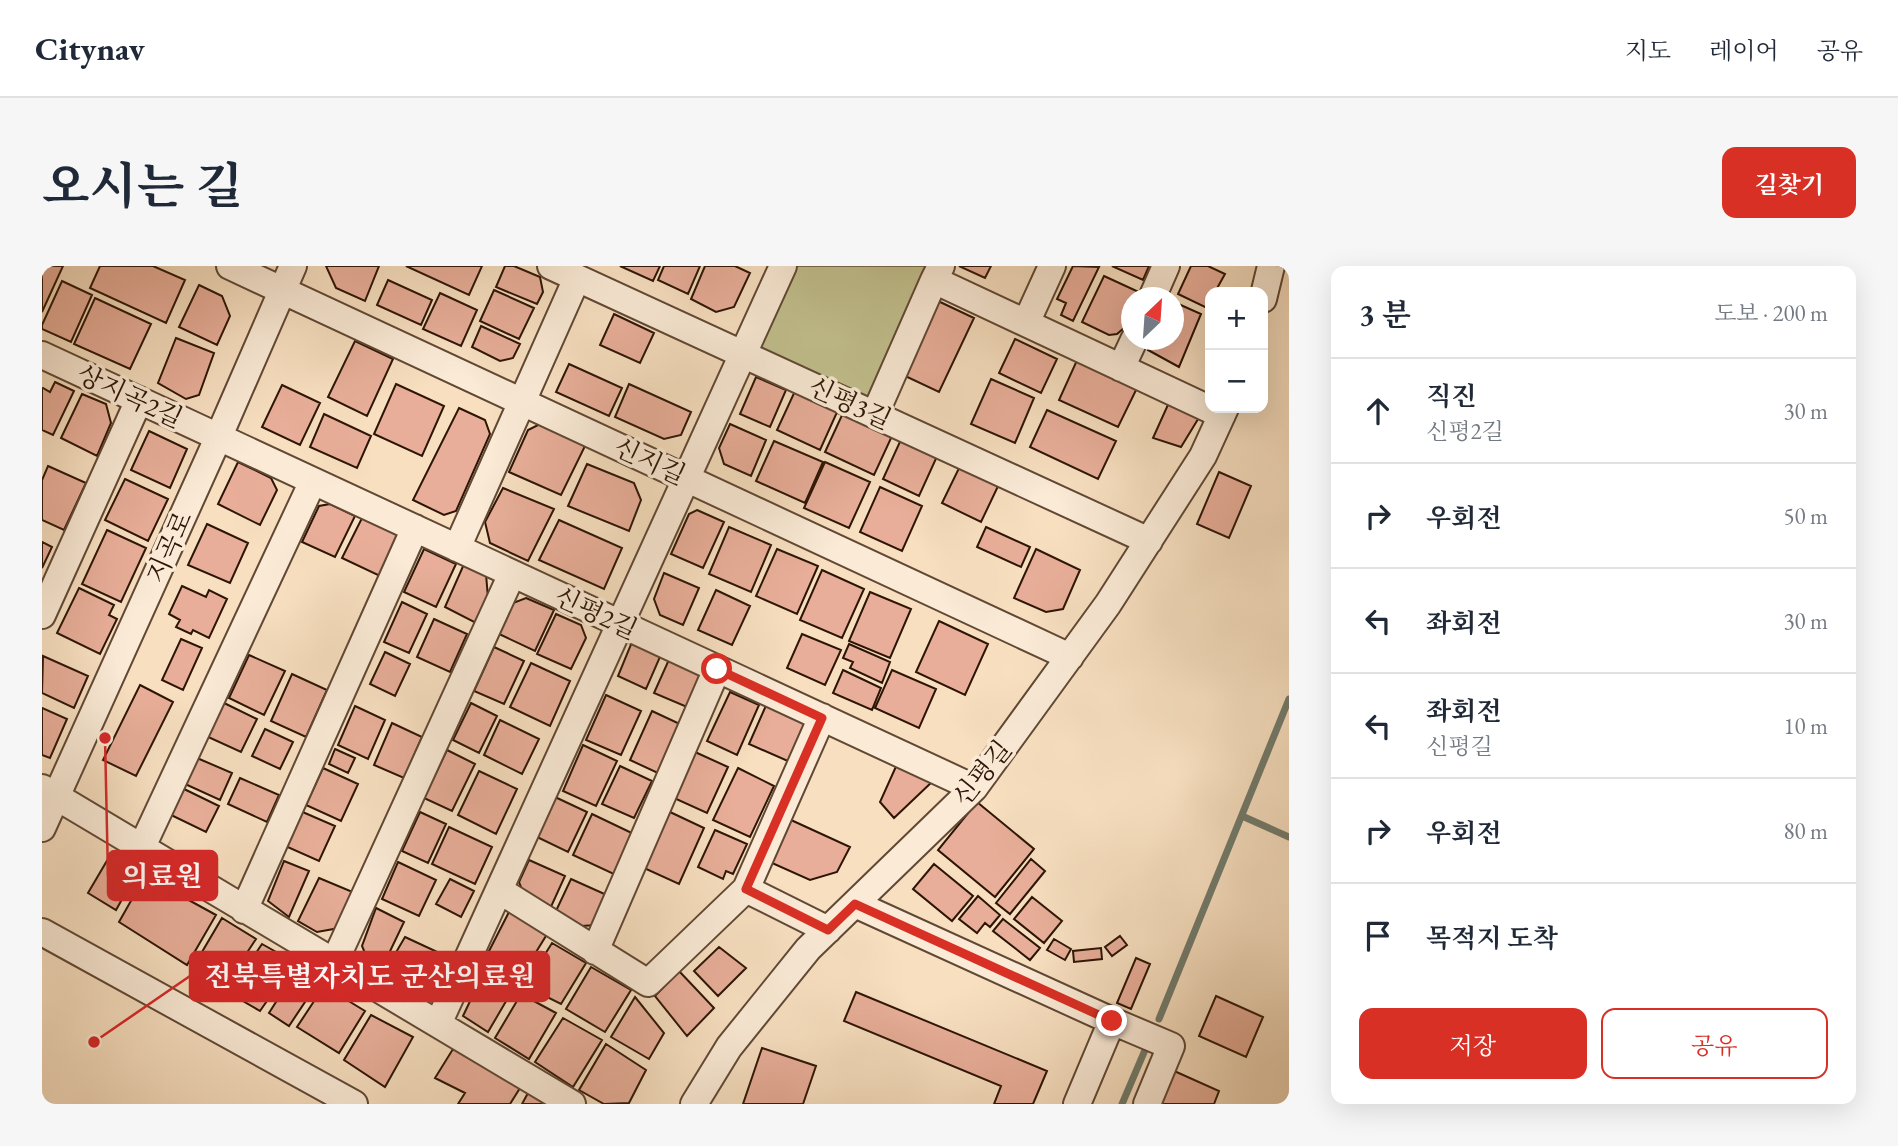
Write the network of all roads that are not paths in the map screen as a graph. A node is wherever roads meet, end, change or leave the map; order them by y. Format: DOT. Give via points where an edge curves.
graph roads {
  1 [pos="230,266"];
  2 [pos="293,266"];
  3 [pos="551,266"];
  4 [pos="783,266"];
  5 [pos="1052,266"];
  6 [pos="1166,266"];
  7 [pos="1271,266"];
  8 [pos="938,273"];
  9 [pos="577,278"];
  10 [pos="1157,287"];
  11 [pos="1266,287"];
  12 [pos="283,290"];
  13 [pos="1026,323"];
  14 [pos="1129,350"];
  15 [pos="743,354"];
  16 [pos="43,358"];
  17 [pos="1121,368"];
  18 [pos="139,400"];
  19 [pos="522,402"];
  20 [pos="1205,403"];
  21 [pos="1222,413"];
  22 [pos="875,414"];
  23 [pos="219,436"];
  24 [pos="687,478"];
  25 [pos="313,481"];
  26 [pos="415,528"];
  27 [pos="1149,541"];
  28 [pos="457,548"];
  29 [pos="512,573"];
  30 [pos="42,615"];
  31 [pos="621,624"];
  32 [pos="1070,657"];
  33 [pos="717,669"];
  34 [pos="822,718"];
  35 [pos="974,788"];
  36 [pos="50,793"];
  37 [pos="42,828"];
  38 [pos="141,849"];
  39 [pos="746,889"];
  40 [pos="499,890"];
  41 [pos="855,904"];
  42 [pos="244,910"];
  43 [pos="828,930"];
  44 [pos="42,932"];
  45 [pos="595,951"];
  46 [pos="334,963"];
  47 [pos="1112,1021"];
  48 [pos="438,1024"];
  49 [pos="354,1104"];
  50 [pos="572,1104"];
  51 [pos="694,1104"];
  52 [pos="1077,1104"];
  53 [pos="1147,1104"];
  1 -- 12 [label="street, 신지길"];
  2 -- 12 [label="street, 지곡로"];
  3 -- 9 [label="street, 신평3길"];
  4 -- 15 [label="street"];
  5 -- 13 [label="street"];
  6 -- 10 [label="street"];
  7 -- 11 [label="street"];
  8 -- 13 [label="street"];
  8 -- 22 [label="street"];
  9 -- 15 [label="street, 신평3길"];
  9 -- 19 [label="street"];
  12 -- 19 [label="street, 신지길"];
  12 -- 23 [label="street, 지곡로"];
  13 -- 17 [label="street"];
  14 -- 17 [label="street"];
  15 -- 22 [label="street, 신평3길"];
  15 -- 24 [label="street"];
  16 -- 18 [label="street, 상지곡2길"];
  17 -- 20 [label="street"];
  18 -- 23 [label="street, 상지곡2길"];
  18 -- 30 [label="street"];
  19 -- 24 [label="street, 신지길"];
  19 -- 28 [label="street"];
  21 -- 27 [label="street, 신평길" via="1203,456"];
  22 -- 27 [label="street, 신평3길"];
  23 -- 25 [label="street, 신평2길"];
  23 -- 36 [label="street, 지곡로"];
  24 -- 31 [label="street"];
  24 -- 32 [label="street, 신지길"];
  25 -- 26 [label="street, 신평2길"];
  25 -- 38 [label="street"];
  26 -- 28 [label="street, 신평2길"];
  26 -- 42 [label="street"];
  27 -- 32 [label="street, 신평길"];
  28 -- 29 [label="street, 신평2길"];
  29 -- 31 [label="street, 신평2길"];
  29 -- 46 [label="street"];
  31 -- 33 [label="street, 신평2길"];
  31 -- 40 [label="street"];
  32 -- 35 [label="street, 신평길"];
  33 -- 34 [label="street, 신평2길"];
  33 -- 45 [label="street"];
  34 -- 35 [label="street, 신평2길"];
  34 -- 39 [label="street"];
  35 -- 41 [label="street, 신평길"];
  36 -- 37 [label="street, 지곡로"];
  36 -- 38 [label="street"];
  38 -- 42 [label="street"];
  39 -- 43 [label="street"];
  39 -- 45 [label="street" via="648,983"];
  40 -- 45 [label="street"];
  40 -- 48 [label="street"];
  41 -- 43 [label="street, 신평길"];
  41 -- 47 [label="street"];
  42 -- 46 [label="street"];
  43 -- 51 [label="street, 신평길" via="729,1048"];
  44 -- 49 [label="street"];
  46 -- 48 [label="street"];
  47 -- 52 [label="street"];
  47 -- 53 [label="street" via="1171,1046"];
  48 -- 50 [label="street"];
}
